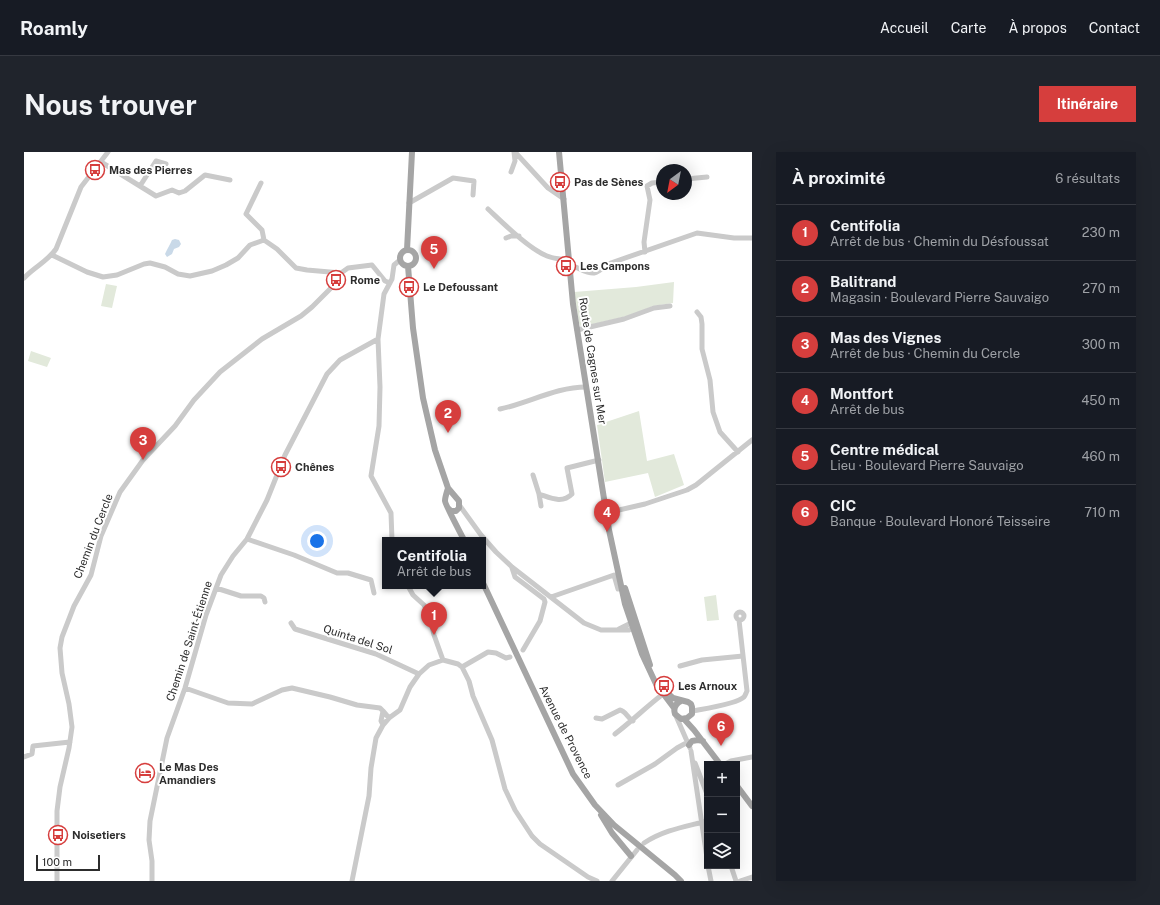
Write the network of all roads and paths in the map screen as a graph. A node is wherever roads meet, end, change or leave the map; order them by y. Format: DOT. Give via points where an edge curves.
graph roads {
  1 [pos="108,152"];
  2 [pos="412,152"];
  3 [pos="514,152"];
  4 [pos="559,152"];
  5 [pos="101,162"];
  6 [pos="166,164"];
  7 [pos="511,172"];
  8 [pos="707,177"];
  9 [pos="692,178"];
  10 [pos="230,180"];
  11 [pos="261,183"];
  12 [pos="656,183"];
  13 [pos="140,186"];
  14 [pos="473,195"];
  15 [pos="565,200"];
  16 [pos="409,203"];
  17 [pos="488,210"];
  18 [pos="519,236"];
  19 [pos="506,238"];
  20 [pos="752,238"];
  21 [pos="264,240"];
  22 [pos="407,250"];
  23 [pos="645,252"];
  24 [pos="52,255"];
  25 [pos="400,260"];
  26 [pos="569,263"];
  27 [pos="408,266"];
  28 [pos="342,273"];
  29 [pos="24,278"];
  30 [pos="390,284"];
  31 [pos="670,306"];
  32 [pos="697,312"];
  33 [pos="577,330"];
  34 [pos="378,339"];
  35 [pos="586,387"];
  36 [pos="500,409"];
  37 [pos="752,440"];
  38 [pos="738,452"];
  39 [pos="598,460"];
  40 [pos="533,474"];
  41 [pos="448,488"];
  42 [pos="453,494"];
  43 [pos="539,494"];
  44 [pos="446,497"];
  45 [pos="541,506"];
  46 [pos="448,508"];
  47 [pos="459,510"];
  48 [pos="606,513"];
  49 [pos="457,523"];
  50 [pos="392,537"];
  51 [pos="463,537"];
  52 [pos="483,537"];
  53 [pos="247,539"];
  54 [pos="486,541"];
  55 [pos="512,567"];
  56 [pos="216,588"];
  57 [pos="623,588"];
  58 [pos="410,589"];
  59 [pos="486,589"];
  60 [pos="374,594"];
  61 [pos="550,597"];
  62 [pos="629,601"];
  63 [pos="265,602"];
  64 [pos="739,620"];
  65 [pos="291,623"];
  66 [pos="633,626"];
  67 [pos="523,650"];
  68 [pos="743,656"];
  69 [pos="510,657"];
  70 [pos="443,660"];
  71 [pos="680,666"];
  72 [pos="462,667"];
  73 [pos="419,674"];
  74 [pos="654,674"];
  75 [pos="185,688"];
  76 [pos="662,694"];
  77 [pos="681,701"];
  78 [pos="674,708"];
  79 [pos="383,711"];
  80 [pos="676,716"];
  81 [pos="689,716"];
  82 [pos="390,718"];
  83 [pos="596,718"];
  84 [pos="633,720"];
  85 [pos="383,725"];
  86 [pos="682,729"];
  87 [pos="615,734"];
  88 [pos="703,741"];
  89 [pos="70,742"];
  90 [pos="689,746"];
  91 [pos="24,757"];
  92 [pos="752,757"];
  93 [pos="718,761"];
  94 [pos="730,761"];
  95 [pos="698,778"];
  96 [pos="618,785"];
  97 [pos="704,789"];
  98 [pos="740,789"];
  99 [pos="749,798"];
  100 [pos="595,805"];
  101 [pos="752,806"];
  102 [pos="704,822"];
  103 [pos="644,843"];
  104 [pos="637,850"];
  105 [pos="631,856"];
  106 [pos="709,869"];
  107 [pos="732,869"];
  108 [pos="752,876"];
  109 [pos="57,881"];
  110 [pos="152,881"];
  111 [pos="352,881"];
  112 [pos="596,881"];
  113 [pos="612,881"];
  114 [pos="681,881"];
  115 [pos="711,881"];
  116 [pos="736,881"];
  117 [pos="740,881"];
  1 -- 5 [label="street"];
  2 -- 16 [label="main road"];
  3 -- 7 [label="street" via="515,161"];
  3 -- 15 [label="street" via="548,188"];
  4 -- 15 [label="main road, Route de Cagnes sur Mer"];
  5 -- 13 [label="street"];
  5 -- 24 [label="street" via="81,187"];
  6 -- 13 [label="street" via="156,161"];
  8 -- 9 [label="street"];
  10 -- 13 [label="street" via="205,175 185,192 172,190 156,196"];
  11 -- 21 [label="street" via="246,214 262,230"];
  12 -- 23 [label="street" via="647,186 650,200"];
  14 -- 16 [label="street" via="474,181 453,178"];
  15 -- 26 [label="main road, Route de Cagnes sur Mer"];
  16 -- 22 [label="main road"];
  17 -- 18 [label="street"];
  18 -- 19 [label="street"];
  18 -- 26 [label="street" via="541,253"];
  20 -- 23 [label="street" via="697,233"];
  21 -- 24 [label="street" via="250,245 238,258 226,265 190,276 150,263 117,275 103,277"];
  21 -- 28 [label="street" via="296,268"];
  22 -- 25 [label="main road" via="401,254"];
  22 -- 27 [label="main road" via="414,253 416,258 415,263"];
  23 -- 26 [label="street" via="608,264 595,273"];
  24 -- 29 [label="street"];
  25 -- 27 [label="main road" via="403,265"];
  25 -- 30 [label="street" via="394,265"];
  26 -- 33 [label="main road, Route de Cagnes sur Mer"];
  27 -- 41 [label="main road" via="418,371 433,440"];
  28 -- 30 [label="street" via="348,268 372,265"];
  28 -- 89 [label="street, Chemin du Cercle" via="330,289 301,316 262,340 220,372 143,460 120,492 101,536 91,575 74,606 62,637 62,673 72,727"];
  30 -- 34 [label="street" via="384,294"];
  31 -- 33 [label="street" via="654,308 624,319"];
  32 -- 38 [label="street" via="701,317 702,349 710,380 713,412 720,432"];
  33 -- 35 [label="main road, Route de Cagnes sur Mer"];
  34 -- 50 [label="street" via="379,426 371,476 392,513"];
  34 -- 53 [label="street, Chemin de Saint-Étienne" via="340,360 327,374 285,455 267,500"];
  35 -- 36 [label="street" via="575,387"];
  35 -- 39 [label="main road, Route de Cagnes sur Mer"];
  37 -- 38 [label="street"];
  38 -- 48 [label="street" via="687,490"];
  39 -- 43 [label="street" via="567,468 572,494 564,500"];
  39 -- 48 [label="main road, Route de Cagnes sur Mer"];
  40 -- 43 [label="street"];
  41 -- 42 [label="main road"];
  41 -- 44 [label="main road"];
  42 -- 44 [label="main road"];
  42 -- 47 [label="main road" via="457,497"];
  43 -- 45 [label="street"];
  44 -- 46 [label="main road"];
  46 -- 47 [label="main road"];
  46 -- 49 [label="main road"];
  47 -- 49 [label="main road"];
  47 -- 52 [label="street"];
  48 -- 57 [label="main road, Route de Cagnes sur Mer"];
  49 -- 51 [label="main road"];
  53 -- 56 [label="street, Chemin de Saint-Étienne" via="233,556"];
  53 -- 60 [label="street" via="337,573 371,580"];
  54 -- 55 [label="street"];
  55 -- 61 [label="street"];
  55 -- 67 [label="street" via="515,576 545,602 540,621"];
  56 -- 63 [label="street" via="241,596 261,596"];
  56 -- 75 [label="street, Chemin de Saint-Étienne"];
  57 -- 61 [label="street" via="618,589 614,575"];
  57 -- 62 [label="main road, Route de Cagnes sur Mer"];
  57 -- 66 [label="main road, Route de Cagnes sur Mer"];
  58 -- 70 [label="street" via="430,616"];
  59 -- 100 [label="main road, Avenue de Provence" via="573,774"];
  61 -- 66 [label="street" via="592,627 601,630 629,630"];
  62 -- 66 [label="main road"];
  62 -- 74 [label="main road, Route de Cagnes sur Mer"];
  64 -- 68 [label="street"];
  65 -- 73 [label="street, Quinta del Sol" via="295,629 376,654"];
  66 -- 74 [label="street"];
  66 -- 76 [label="main road, Route de Cagnes sur Mer" via="651,675"];
  68 -- 71 [label="street" via="702,660"];
  68 -- 81 [label="street" via="747,691 744,696 739,700"];
  69 -- 72 [label="street" via="488,652"];
  70 -- 72 [label="street"];
  70 -- 73 [label="street" via="429,665"];
  72 -- 112 [label="street" via="492,740 505,789 515,810 540,844"];
  73 -- 82 [label="street" via="400,710"];
  74 -- 77 [label="main road, Route de Cagnes sur Mer" via="668,695"];
  75 -- 79 [label="street" via="228,703 252,704 292,688 357,705 380,708"];
  75 -- 110 [label="street, Chemin de Saint-Étienne" via="167,738 152,811"];
  76 -- 78 [label="main road, Route de Cagnes sur Mer"];
  76 -- 84 [label="street"];
  77 -- 78 [label="main road"];
  77 -- 81 [label="main road" via="691,704"];
  78 -- 80 [label="main road"];
  79 -- 82 [label="street"];
  79 -- 85 [label="street"];
  80 -- 81 [label="main road"];
  80 -- 86 [label="street"];
  81 -- 86 [label="street"];
  81 -- 88 [label="main road" via="694,730"];
  82 -- 85 [label="street"];
  83 -- 84 [label="street" via="602,719 620,710"];
  84 -- 87 [label="street"];
  85 -- 111 [label="street" via="376,738 369,796"];
  86 -- 90 [label="street"];
  88 -- 90 [label="main road" via="692,741"];
  88 -- 93 [label="main road"];
  89 -- 91 [label="street" via="33,746 32,754"];
  89 -- 109 [label="street, Chemin du Cercle" via="57,811"];
  90 -- 95 [label="street"];
  90 -- 96 [label="street"];
  92 -- 94 [label="street"];
  95 -- 97 [label="street"];
  95 -- 102 [label="street"];
  98 -- 99 [label="main road"];
  99 -- 101 [label="main road"];
  100 -- 105 [label="main road" via="612,833"];
  100 -- 114 [label="main road, Avenue de Provence" via="614,825"];
  102 -- 103 [label="street" via="666,831"];
  104 -- 105 [label="street"];
  105 -- 113 [label="street"];
  106 -- 115 [label="street"];
  107 -- 116 [label="street"];
  108 -- 117 [label="street"];
}
